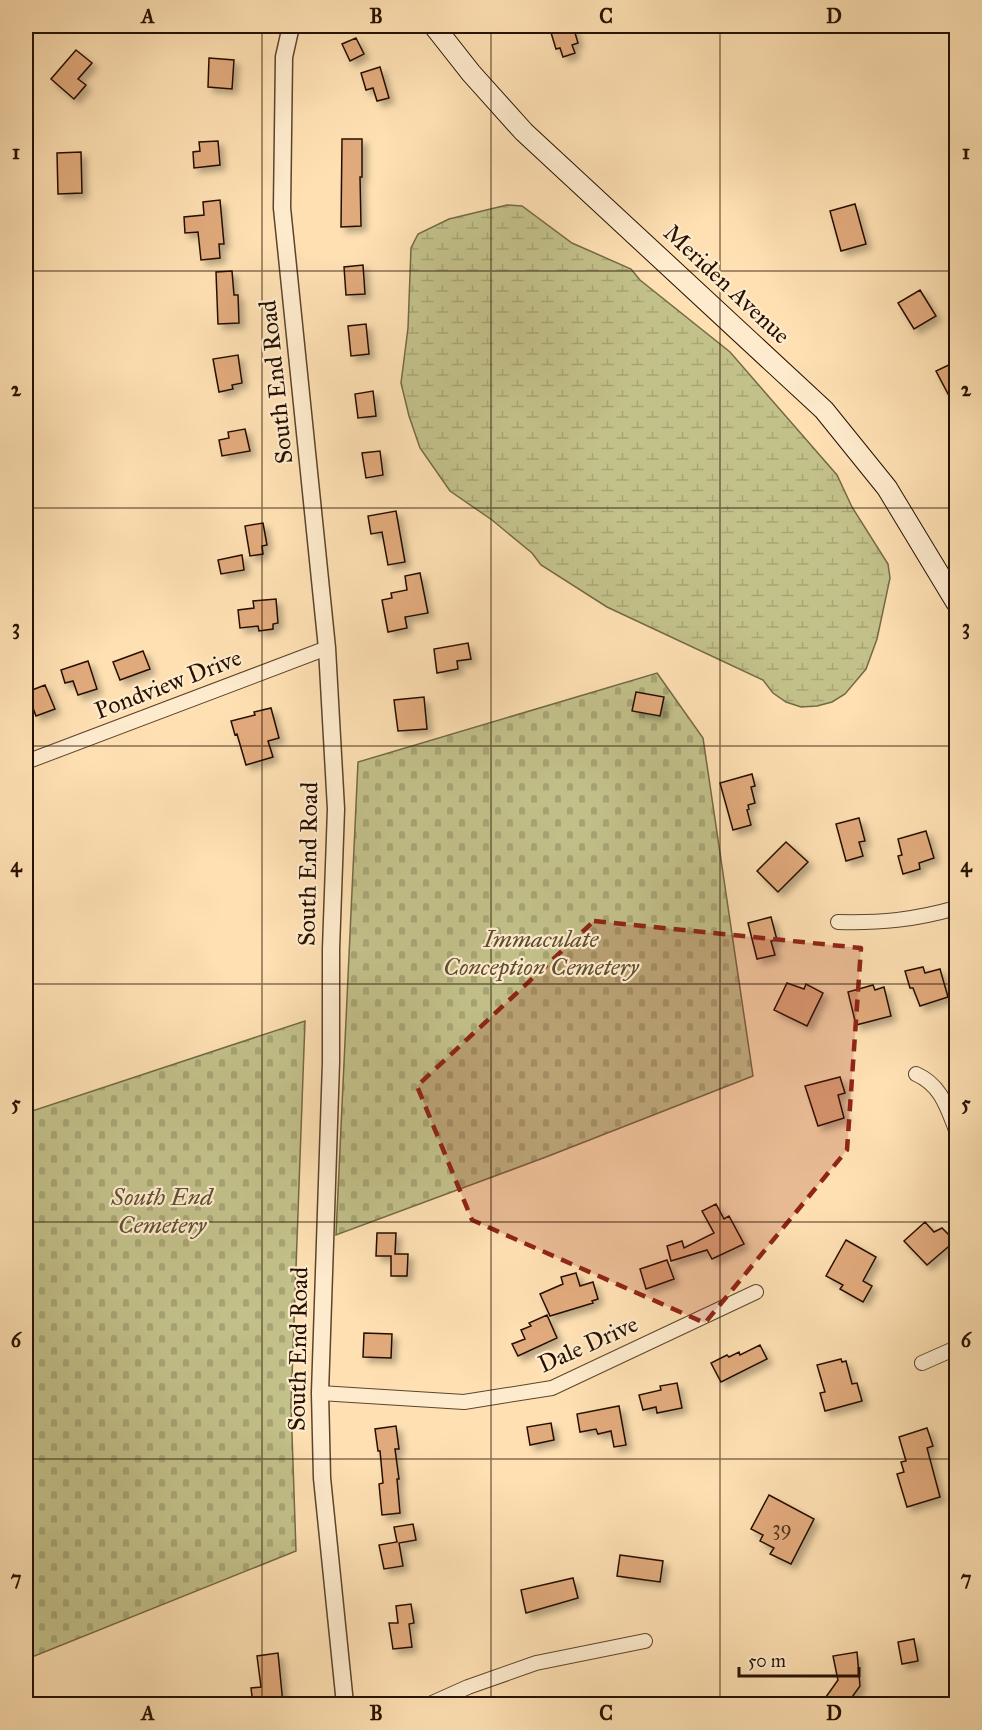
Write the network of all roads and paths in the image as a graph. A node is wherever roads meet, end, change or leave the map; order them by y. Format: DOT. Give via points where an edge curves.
graph roads {
  1 [pos="291,26"];
  2 [pos="434,26"];
  3 [pos="957,602"];
  4 [pos="327,648"];
  5 [pos="26,762"];
  6 [pos="957,908"];
  7 [pos="838,922"];
  8 [pos="916,1074"];
  9 [pos="957,1130"];
  10 [pos="756,1292"];
  11 [pos="957,1348"];
  12 [pos="922,1363"];
  13 [pos="320,1393"];
  14 [pos="645,1641"];
  15 [pos="345,1704"];
  16 [pos="430,1704"];
  1 -- 4 [label="street, South End Road" via="284,57 282,208"];
  2 -- 3 [label="main road, Meriden Avenue" via="524,132 824,410 887,488"];
  4 -- 5 [label="street, Pondview Drive"];
  4 -- 13 [label="street, South End Road" via="336,809"];
  6 -- 7 [label="street" via="883,923"];
  8 -- 9 [label="street" via="939,1091"];
  10 -- 13 [label="street, Dale Drive" via="552,1389 464,1402"];
  11 -- 12 [label="street"];
  13 -- 15 [label="street, South End Road" via="322,1478"];
  14 -- 16 [label="street" via="536,1663"];
}
